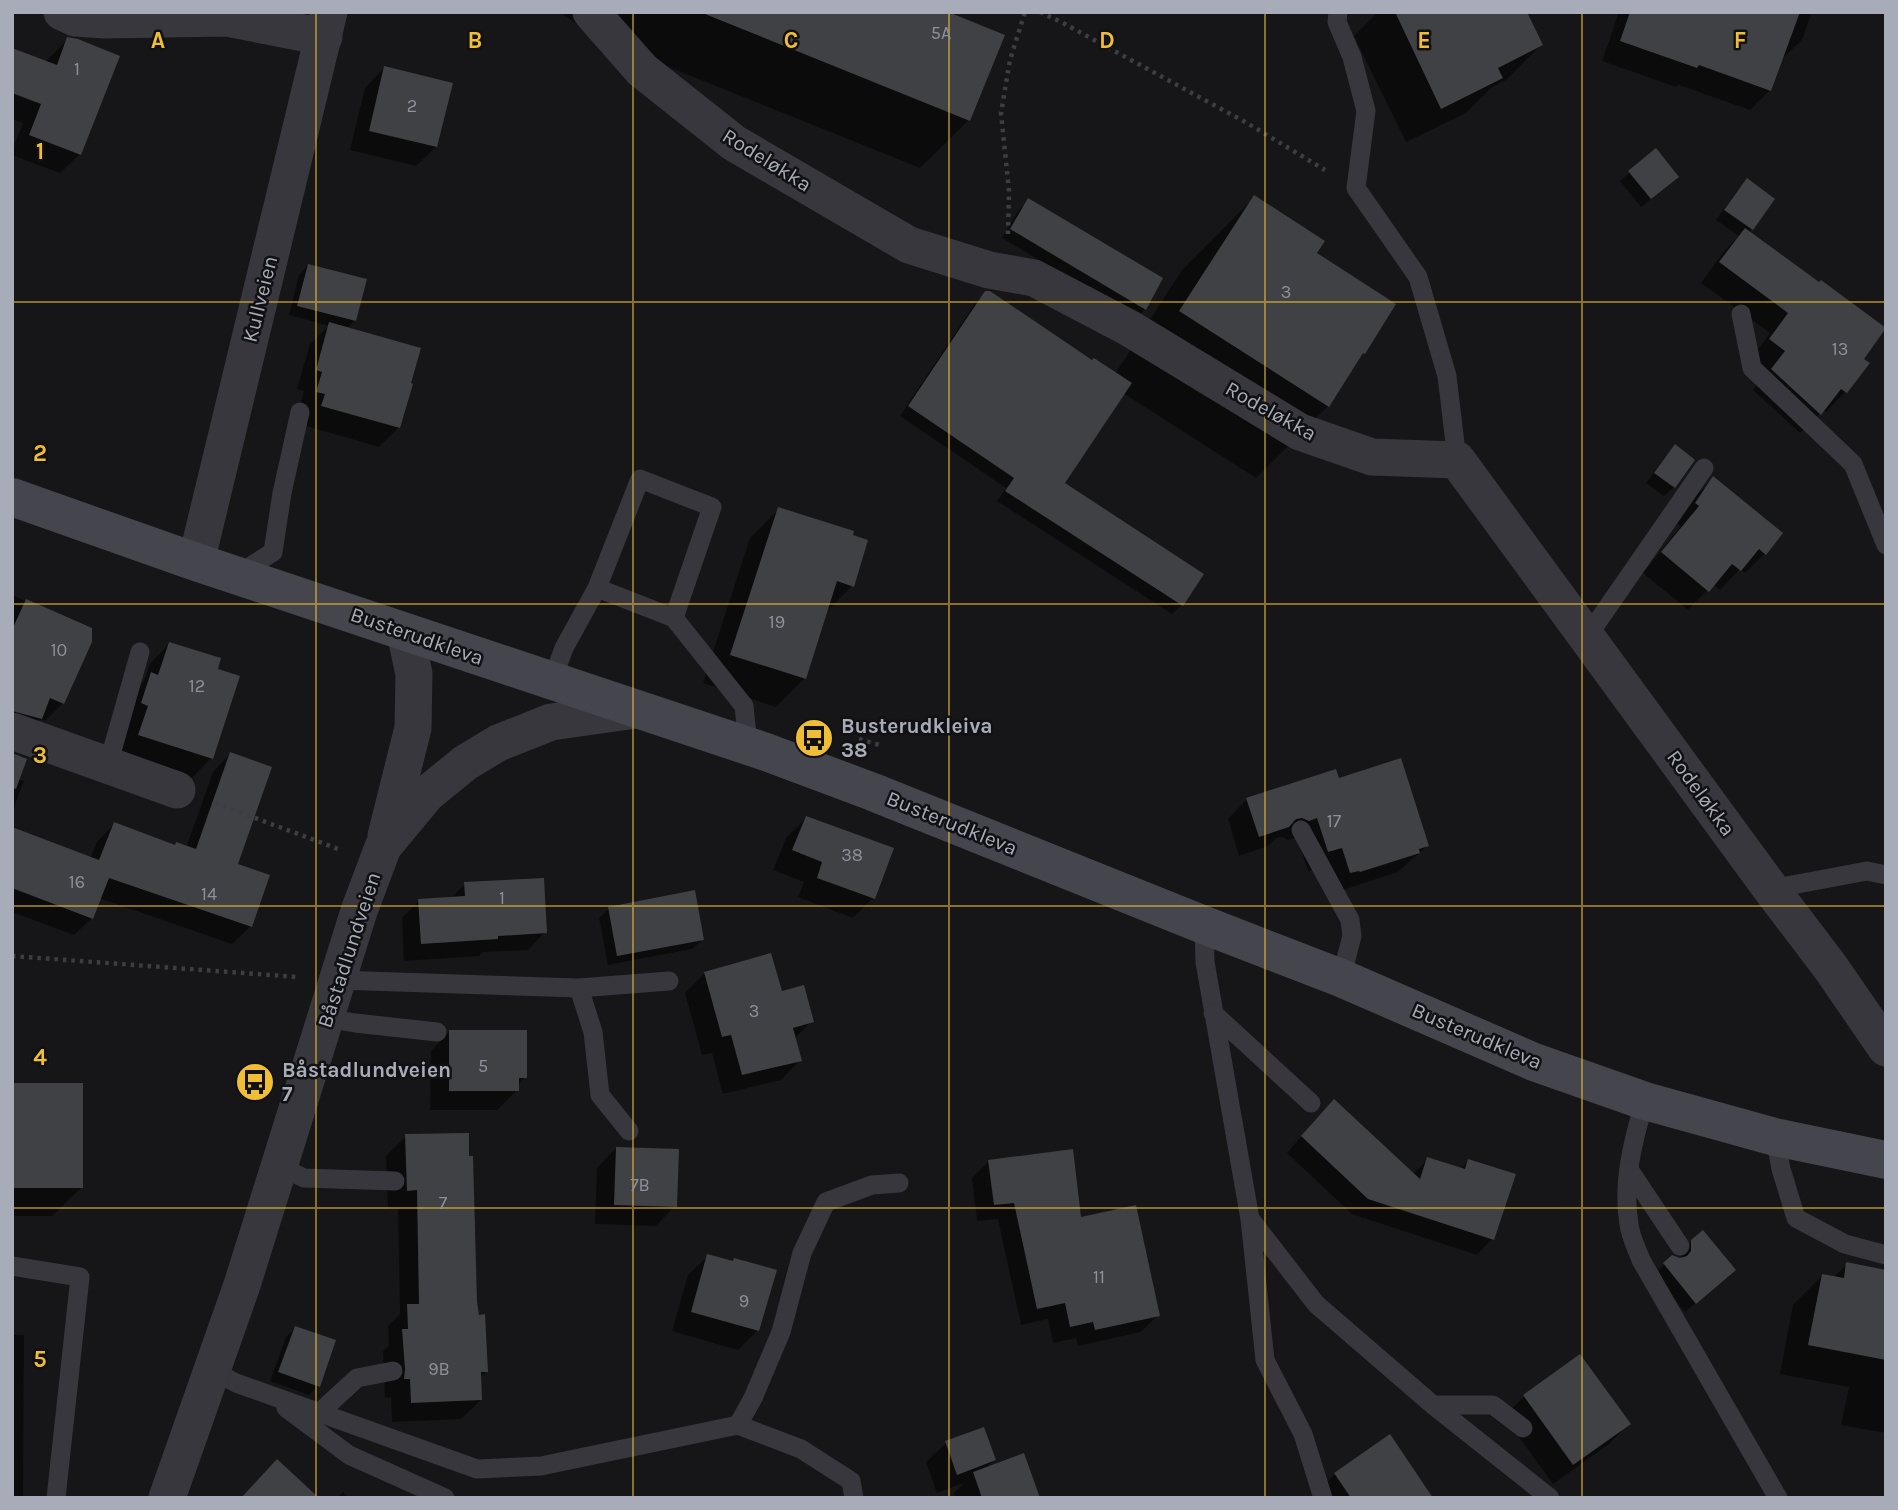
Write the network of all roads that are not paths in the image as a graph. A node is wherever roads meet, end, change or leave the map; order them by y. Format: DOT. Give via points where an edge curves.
graph roads {
  1 [pos="62,12"];
  2 [pos="591,12"];
  3 [pos="1338,12"];
  4 [pos="327,24"];
  5 [pos="1741,314"];
  6 [pos="300,412"];
  7 [pos="1457,460"];
  8 [pos="1704,468"];
  9 [pos="12,497"];
  10 [pos="1886,545"];
  11 [pos="196,562"];
  12 [pos="237,575"];
  13 [pos="597,588"];
  14 [pos="674,618"];
  15 [pos="405,632"];
  16 [pos="1587,637"];
  17 [pos="140,652"];
  18 [pos="552,681"];
  19 [pos="636,710"];
  20 [pos="12,731"];
  21 [pos="748,745"];
  22 [pos="108,765"];
  23 [pos="177,790"];
  24 [pos="1301,830"];
  25 [pos="367,850"];
  26 [pos="1886,875"];
  27 [pos="1771,889"];
  28 [pos="1204,925"];
  29 [pos="1342,978"];
  30 [pos="337,980"];
  31 [pos="669,981"];
  32 [pos="579,988"];
  33 [pos="1213,1013"];
  34 [pos="326,1018"];
  35 [pos="437,1032"];
  36 [pos="1886,1048"];
  37 [pos="1645,1101"];
  38 [pos="1311,1103"];
  39 [pos="629,1131"];
  40 [pos="1775,1137"];
  41 [pos="1886,1160"];
  42 [pos="279,1167"];
  43 [pos="1630,1171"];
  44 [pos="395,1181"];
  45 [pos="900,1183"];
  46 [pos="1250,1219"];
  47 [pos="1680,1246"];
  48 [pos="1886,1255"];
  49 [pos="12,1266"];
  50 [pos="212,1370"];
  51 [pos="393,1371"];
  52 [pos="269,1395"];
  53 [pos="1433,1405"];
  54 [pos="319,1413"];
  55 [pos="738,1425"];
  56 [pos="1523,1428"];
  57 [pos="56,1498"];
  58 [pos="167,1498"];
  59 [pos="445,1498"];
  60 [pos="854,1498"];
  61 [pos="1323,1498"];
  62 [pos="1550,1498"];
  63 [pos="1778,1498"];
  1 -- 4 [label="street, Kullveien" via="75,18 106,20 227,18"];
  2 -- 7 [label="street, Rodeløkka" via="642,70 734,143 909,245 989,270 1034,278 1129,328 1300,432 1373,457"];
  3 -- 7 [label="lane" via="1337,22 1366,111 1356,188 1418,277 1447,376"];
  4 -- 11 [label="street, Kullveien"];
  5 -- 10 [label="lane" via="1752,368 1853,464"];
  6 -- 12 [label="lane" via="273,552"];
  7 -- 16 [label="street, Rodeløkka"];
  8 -- 16 [label="lane"];
  9 -- 11 [label="street, Busterudkleva"];
  11 -- 12 [label="street, Busterudkleva"];
  12 -- 15 [label="street, Busterudkleva"];
  13 -- 14 [label="lane"];
  13 -- 14 [label="lane" via="640,479 700,502 712,507"];
  13 -- 18 [label="lane" via="564,648"];
  14 -- 21 [label="lane" via="744,706"];
  15 -- 18 [label="street, Busterudkleva"];
  15 -- 25 [label="street" via="414,674 413,728"];
  16 -- 27 [label="street, Rodeløkka"];
  17 -- 22 [label="lane"];
  18 -- 19 [label="street, Busterudkleva"];
  19 -- 21 [label="street, Busterudkleva"];
  19 -- 25 [label="street, Båstadlundveien" via="551,722 498,743 427,794"];
  20 -- 22 [label="street"];
  21 -- 28 [label="street, Busterudkleva"];
  22 -- 23 [label="street"];
  24 -- 29 [label="lane" via="1350,920 1352,936"];
  25 -- 30 [label="street, Båstadlundveien" via="359,911"];
  26 -- 27 [label="lane" via="1867,871"];
  27 -- 36 [label="street, Rodeløkka"];
  28 -- 29 [label="street, Busterudkleva"];
  28 -- 33 [label="lane"];
  29 -- 37 [label="street, Busterudkleva" via="1534,1062"];
  30 -- 32 [label="lane"];
  30 -- 34 [label="street, Båstadlundveien"];
  31 -- 32 [label="lane"];
  32 -- 39 [label="lane" via="593,1032 600,1095"];
  33 -- 38 [label="lane"];
  33 -- 46 [label="lane"];
  34 -- 35 [label="lane"];
  34 -- 42 [label="street, Båstadlundveien"];
  37 -- 40 [label="street, Busterudkleva"];
  37 -- 43 [label="lane"];
  40 -- 41 [label="street, Busterudkleva"];
  40 -- 48 [label="lane" via="1796,1218 1845,1244"];
  42 -- 44 [label="lane" via="304,1178"];
  42 -- 50 [label="street, Båstadlundveien"];
  43 -- 47 [label="lane"];
  43 -- 63 [label="lane" via="1629,1227 1641,1260"];
  45 -- 55 [label="lane" via="872,1185 826,1202 802,1253 781,1332"];
  46 -- 53 [label="lane" via="1316,1304"];
  46 -- 61 [label="lane" via="1265,1360 1303,1434"];
  49 -- 57 [label="lane" via="80,1277"];
  50 -- 52 [label="lane"];
  50 -- 58 [label="street, Båstadlundveien"];
  51 -- 54 [label="lane" via="357,1378"];
  52 -- 54 [label="lane"];
  52 -- 59 [label="lane" via="349,1455"];
  53 -- 56 [label="lane" via="1493,1405"];
  53 -- 62 [label="lane"];
  54 -- 55 [label="lane" via="477,1469 541,1465"];
  55 -- 60 [label="lane" via="801,1449 850,1481"];
}
